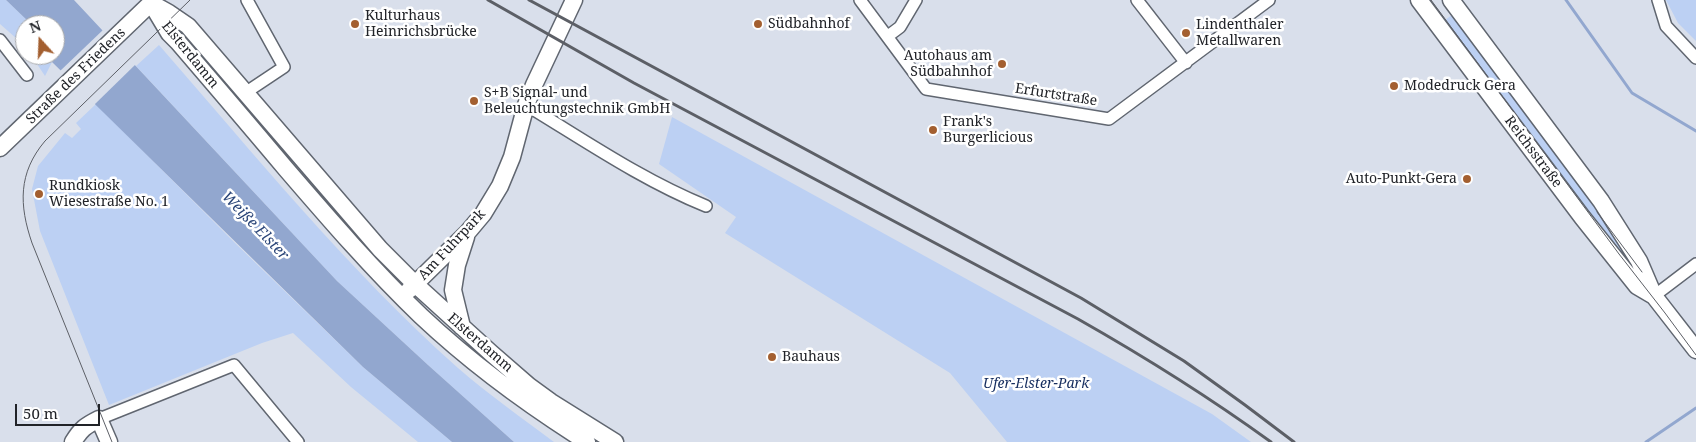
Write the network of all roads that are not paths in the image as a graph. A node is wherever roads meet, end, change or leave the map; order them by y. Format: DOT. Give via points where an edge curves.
graph roads {
  1 [pos="247,0"];
  2 [pos="574,0"];
  3 [pos="860,0"];
  4 [pos="916,0"];
  5 [pos="1137,0"];
  6 [pos="1269,0"];
  7 [pos="1419,0"];
  8 [pos="1451,0"];
  9 [pos="1658,0"];
  10 [pos="151,1"];
  11 [pos="888,36"];
  12 [pos="0,40"];
  13 [pos="1696,58"];
  14 [pos="1186,63"];
  15 [pos="27,75"];
  16 [pos="245,93"];
  17 [pos="526,105"];
  18 [pos="0,148"];
  19 [pos="706,206"];
  20 [pos="467,234"];
  21 [pos="1696,264"];
  22 [pos="415,284"];
  23 [pos="1654,296"];
  24 [pos="402,297"];
  25 [pos="462,327"];
  26 [pos="1696,350"];
  27 [pos="99,419"];
  28 [pos="73,442"];
  29 [pos="109,442"];
  30 [pos="298,442"];
  31 [pos="587,442"];
  32 [pos="615,442"];
  1 -- 16 [label="street" via="284,67"];
  2 -- 17 [label="main road, Am Fuhrpark"];
  3 -- 11 [label="street, Erfurtstraße"];
  4 -- 11 [label="street" via="900,27"];
  5 -- 14 [label="street"];
  6 -- 14 [label="street, Erfurtstraße"];
  7 -- 23 [label="main road, Reichsstraße" via="1582,217 1637,286"];
  8 -- 23 [label="main road, Reichsstraße" via="1601,201 1639,261"];
  9 -- 13 [label="street" via="1666,26"];
  10 -- 16 [label="main road, Elsterdamm" via="188,26"];
  10 -- 18 [label="main road, Straße des Friedens" via="129,26"];
  10 -- 24 [label="main road, Elsterdamm" via="169,33 322,211"];
  11 -- 14 [label="street, Erfurtstraße" via="926,89 1110,119"];
  12 -- 15 [label="street"];
  16 -- 22 [label="main road, Elsterdamm" via="380,249"];
  17 -- 19 [label="street" via="639,174"];
  17 -- 20 [label="main road, Am Fuhrpark" via="507,172 492,201"];
  20 -- 22 [label="main road, Am Fuhrpark"];
  20 -- 25 [label="main road" via="453,290"];
  21 -- 23 [label="street"];
  22 -- 24 [label="main road, Am Fuhrpark"];
  22 -- 25 [label="main road, Elsterdamm"];
  23 -- 26 [label="main road, Reichsstraße"];
  24 -- 31 [label="main road, Elsterdamm" via="486,371"];
  25 -- 32 [label="main road, Elsterdamm" via="529,386"];
  27 -- 28 [label="main road" via="87,424"];
  27 -- 29 [label="main road"];
  27 -- 30 [label="street" via="234,365"];
}
